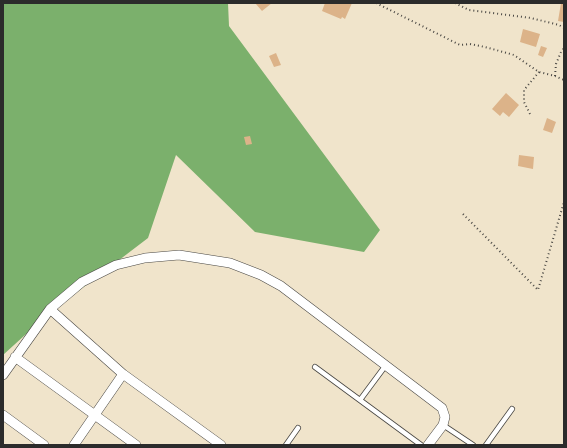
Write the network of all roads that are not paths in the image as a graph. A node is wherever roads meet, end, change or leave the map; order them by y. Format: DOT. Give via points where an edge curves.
graph roads {
  1 [pos="50,309"];
  2 [pos="15,357"];
  3 [pos="386,365"];
  4 [pos="315,367"];
  5 [pos="3,374"];
  6 [pos="123,374"];
  7 [pos="360,400"];
  8 [pos="512,409"];
  9 [pos="3,415"];
  10 [pos="95,415"];
  11 [pos="443,425"];
  12 [pos="298,428"];
  13 [pos="44,445"];
  14 [pos="74,445"];
  15 [pos="136,445"];
  16 [pos="221,445"];
  17 [pos="286,445"];
  18 [pos="421,445"];
  19 [pos="428,445"];
  20 [pos="473,445"];
  21 [pos="486,445"];
  1 -- 2 [label="street"];
  1 -- 3 [label="street" via="82,282 116,265 145,258 179,255 230,263 281,286"];
  1 -- 6 [label="street"];
  2 -- 5 [label="street"];
  2 -- 10 [label="street"];
  3 -- 7 [label="lane"];
  3 -- 11 [label="street" via="442,408 445,417"];
  4 -- 7 [label="lane"];
  6 -- 10 [label="street"];
  6 -- 16 [label="street"];
  7 -- 18 [label="lane"];
  8 -- 21 [label="lane"];
  9 -- 13 [label="street"];
  10 -- 14 [label="street"];
  10 -- 15 [label="street"];
  11 -- 19 [label="street"];
  11 -- 20 [label="lane"];
  12 -- 17 [label="lane"];
}
